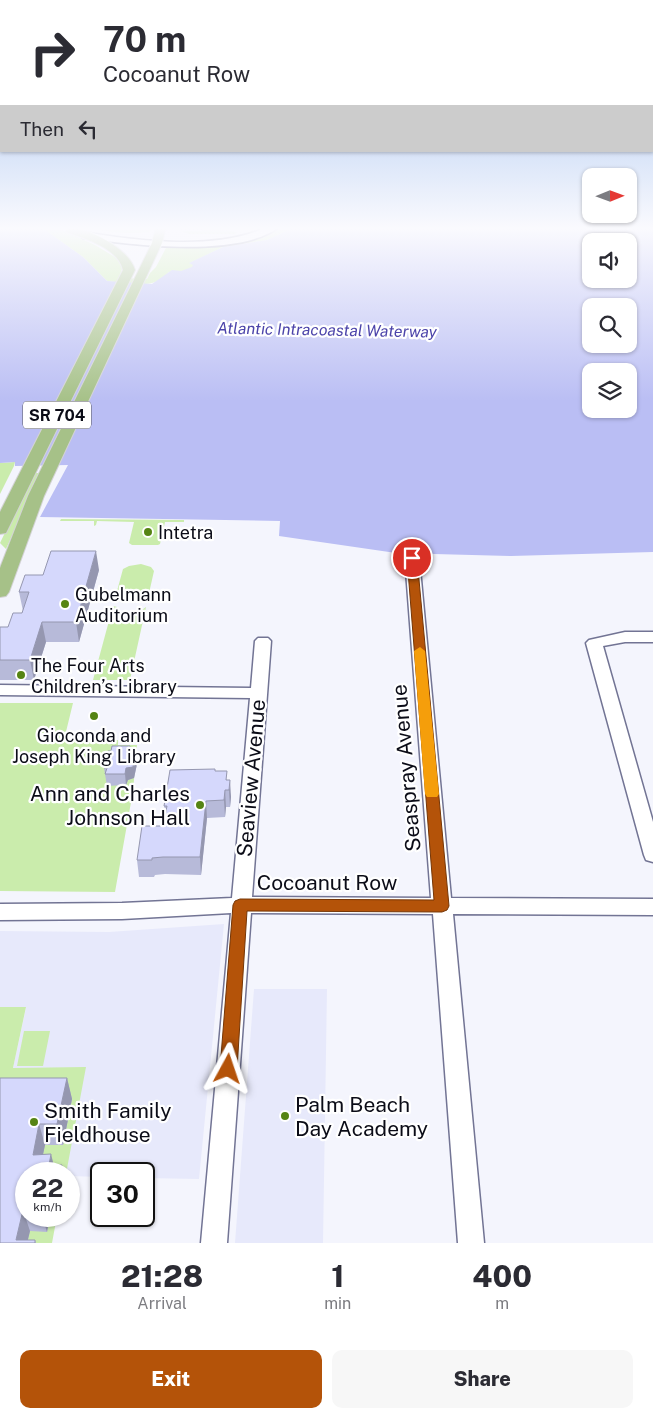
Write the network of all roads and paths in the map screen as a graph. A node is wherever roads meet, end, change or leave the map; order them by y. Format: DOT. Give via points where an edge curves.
graph roads {
  1 [pos="127,285"];
  2 [pos="128,285"];
  3 [pos="0,528"];
  4 [pos="412,558"];
  5 [pos="5,560"];
  6 [pos="0,592"];
  7 [pos="653,637"];
  8 [pos="263,641"];
  9 [pos="0,690"];
  10 [pos="258,693"];
  11 [pos="653,855"];
  12 [pos="240,905"];
  13 [pos="442,906"];
  14 [pos="653,907"];
  15 [pos="0,912"];
  16 [pos="214,1243"];
  17 [pos="471,1243"];
  1 -- 3 [label="main road, SR 704"];
  2 -- 5 [label="main road, SR 704" via="49,468"];
  4 -- 13 [label="street, Seaspray Avenue"];
  5 -- 6 [label="main road, SR 704"];
  7 -- 11 [label="street" via="625,637 594,643"];
  8 -- 10 [label="street, Seaview Avenue"];
  9 -- 10 [label="street"];
  10 -- 12 [label="street, Seaview Avenue"];
  12 -- 13 [label="street, Cocoanut Row"];
  12 -- 15 [label="street, Cocoanut Row"];
  12 -- 16 [label="street, Seaview Avenue"];
  13 -- 14 [label="street, Cocoanut Row"];
  13 -- 17 [label="street, Seaspray Avenue"];
}
